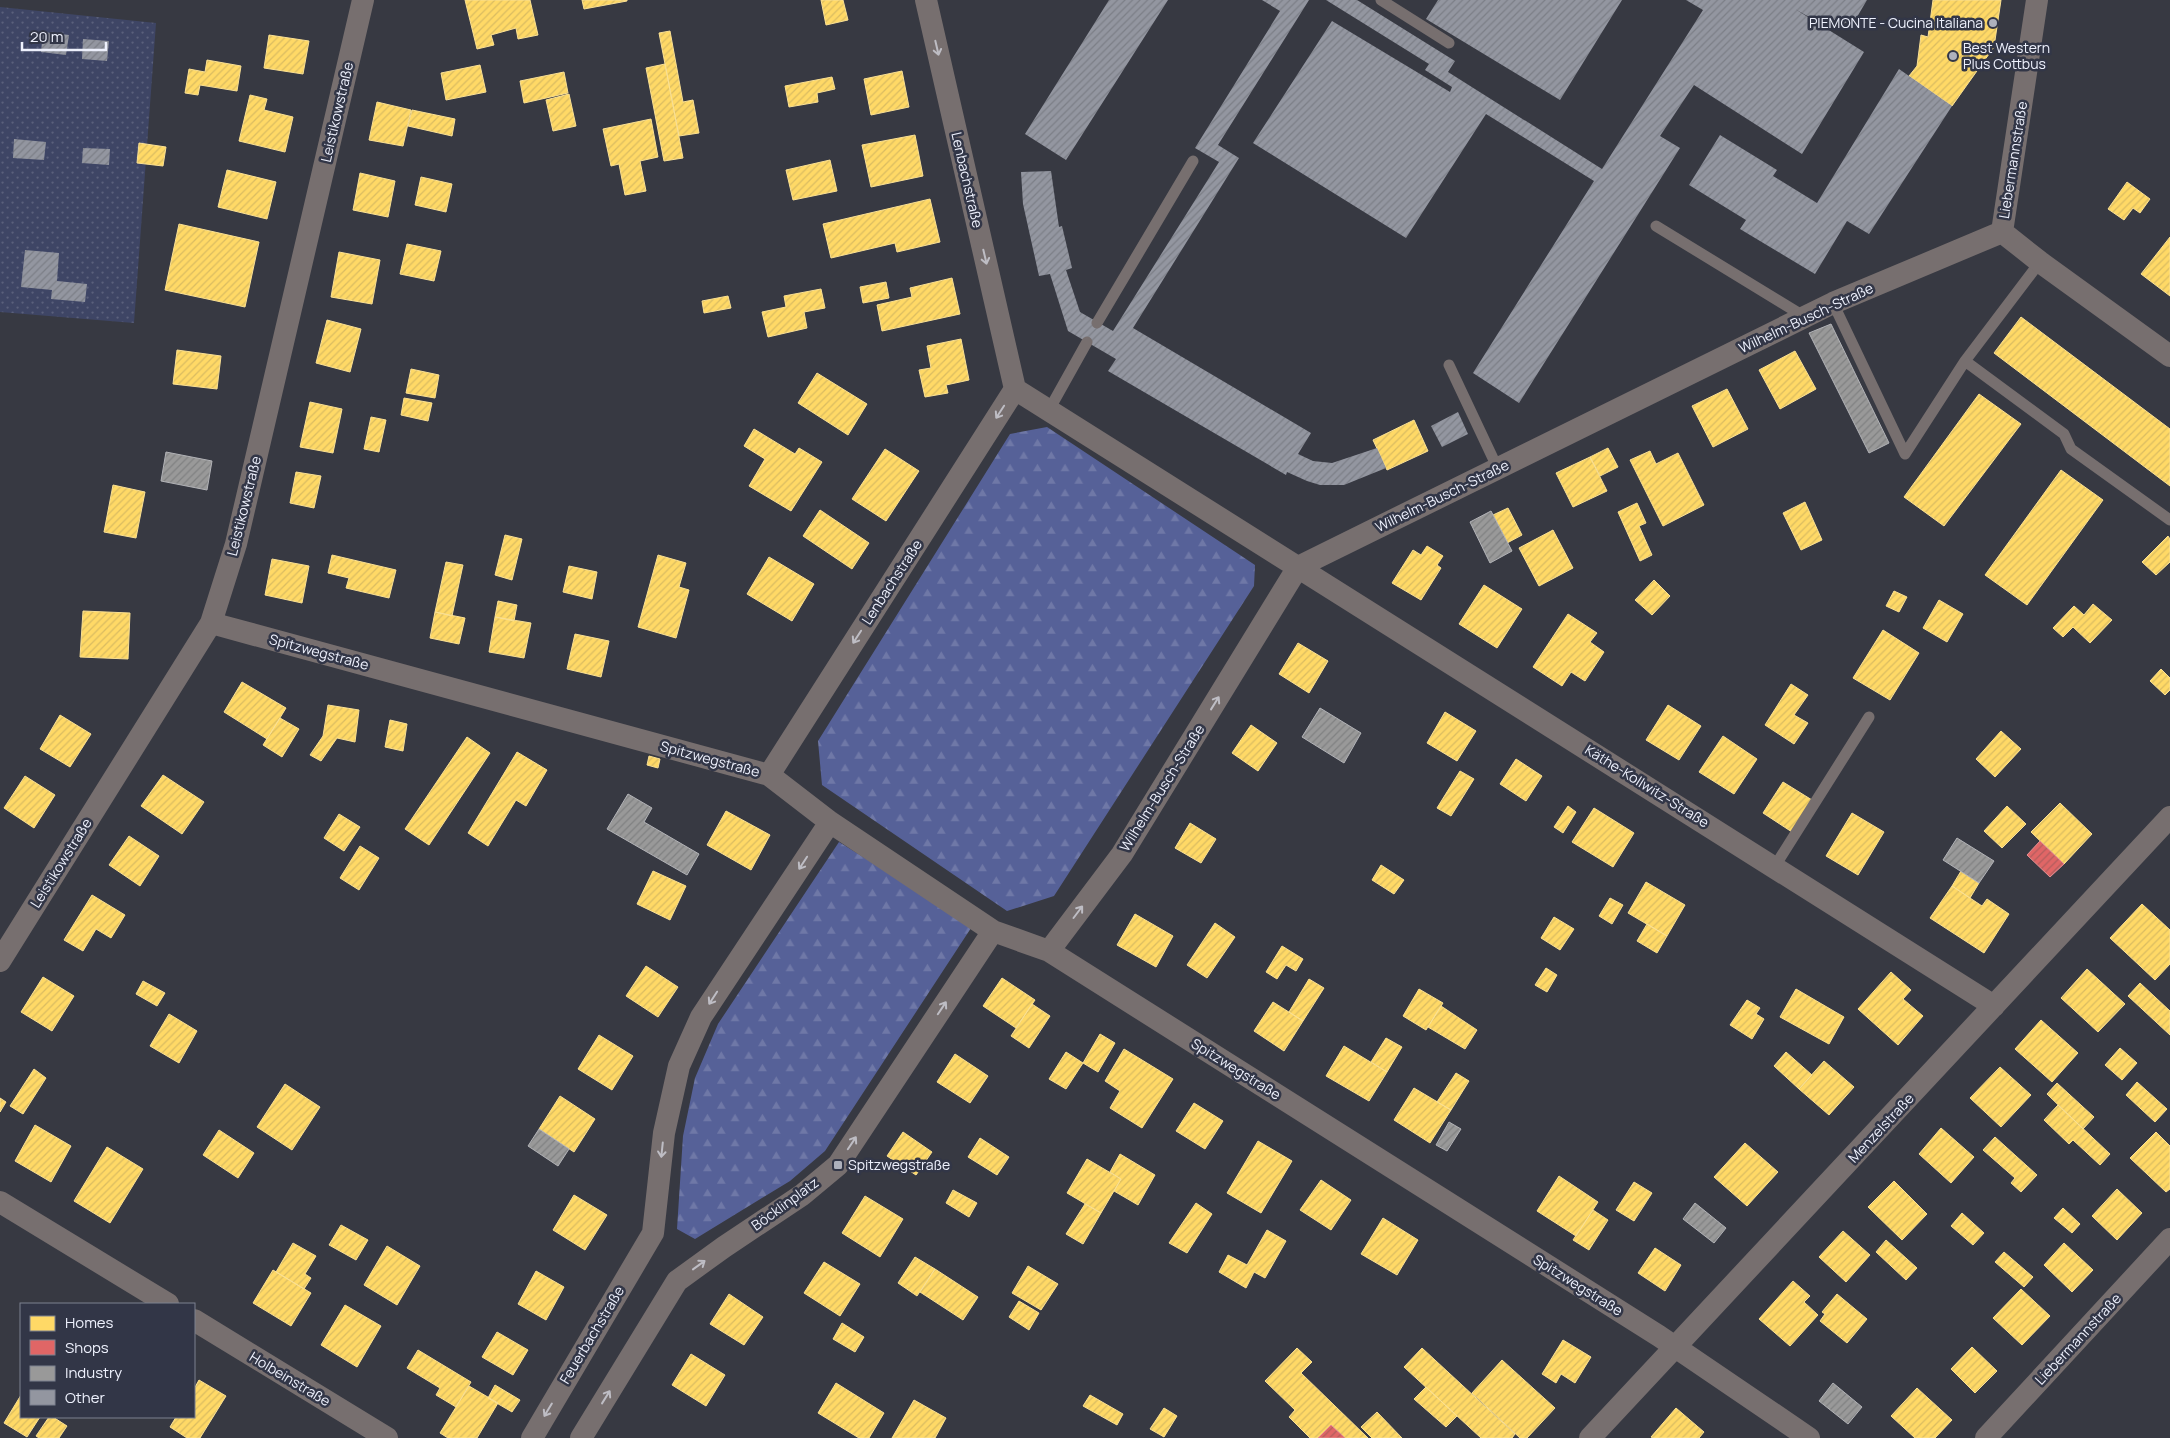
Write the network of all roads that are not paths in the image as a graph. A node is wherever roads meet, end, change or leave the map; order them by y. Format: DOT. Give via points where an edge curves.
graph roads {
  1 [pos="363,0"];
  2 [pos="926,0"];
  3 [pos="1381,0"];
  4 [pos="2037,0"];
  5 [pos="1449,43"];
  6 [pos="1193,162"];
  7 [pos="1656,226"];
  8 [pos="2002,232"];
  9 [pos="2040,262"];
  10 [pos="1832,303"];
  11 [pos="1805,317"];
  12 [pos="1097,323"];
  13 [pos="1087,342"];
  14 [pos="2170,356"];
  15 [pos="1966,361"];
  16 [pos="1449,365"];
  17 [pos="1015,389"];
  18 [pos="1049,410"];
  19 [pos="1498,469"];
  20 [pos="2170,520"];
  21 [pos="1298,568"];
  22 [pos="211,623"];
  23 [pos="1870,716"];
  24 [pos="769,775"];
  25 [pos="2170,817"];
  26 [pos="830,822"];
  27 [pos="1775,866"];
  28 [pos="993,931"];
  29 [pos="1049,951"];
  30 [pos="0,961"];
  31 [pos="1994,1006"];
  32 [pos="0,1202"];
  33 [pos="2170,1239"];
  34 [pos="166,1303"];
  35 [pos="195,1321"];
  36 [pos="1676,1347"];
  37 [pos="387,1438"];
  38 [pos="532,1438"];
  39 [pos="581,1438"];
  40 [pos="1590,1438"];
  41 [pos="1809,1438"];
  42 [pos="1986,1438"];
  1 -- 22 [label="street, Leistikowstraße" via="236,544"];
  2 -- 17 [label="street, Lenbachstraße, one-way"];
  3 -- 5 [label="lane"];
  4 -- 8 [label="street, Liebermannstraße"];
  6 -- 12 [label="lane"];
  7 -- 11 [label="lane"];
  8 -- 9 [label="street, Liebermannstraße"];
  8 -- 10 [label="street, Wilhelm-Busch-Straße"];
  9 -- 14 [label="street, Liebermannstraße"];
  9 -- 15 [label="lane"];
  10 -- 11 [label="street, Wilhelm-Busch-Straße"];
  10 -- 15 [label="lane" via="1904,454"];
  11 -- 19 [label="street, Wilhelm-Busch-Straße"];
  13 -- 18 [label="lane"];
  15 -- 20 [label="lane" via="2064,434 2071,449"];
  16 -- 19 [label="lane"];
  17 -- 18 [label="street"];
  17 -- 24 [label="street, Lenbachstraße, one-way"];
  18 -- 21 [label="street"];
  19 -- 21 [label="street, Wilhelm-Busch-Straße"];
  21 -- 27 [label="street, Käthe-Kollwitz-Straße"];
  29 -- 21 [label="street, Wilhelm-Busch-Straße, one-way" via="1122,854"];
  22 -- 24 [label="street, Spitzwegstraße"];
  22 -- 30 [label="street, Leistikowstraße"];
  23 -- 27 [label="lane"];
  24 -- 26 [label="street, Spitzwegstraße"];
  25 -- 31 [label="street, Menzelstraße"];
  26 -- 28 [label="street, Spitzwegstraße"];
  26 -- 38 [label="street, Feuerbachstraße, one-way" via="701,1017 683,1054 664,1133 652,1233"];
  27 -- 31 [label="street, Käthe-Kollwitz-Straße"];
  28 -- 29 [label="street, Spitzwegstraße"];
  39 -- 28 [label="street, Böcklinplatz, one-way" via="678,1282 802,1195 838,1165"];
  29 -- 36 [label="street, Spitzwegstraße"];
  31 -- 36 [label="street, Menzelstraße"];
  32 -- 34 [label="street"];
  33 -- 42 [label="street, Liebermannstraße"];
  35 -- 37 [label="street, Holbeinstraße"];
  36 -- 40 [label="street, Menzelstraße"];
  36 -- 41 [label="street, Spitzwegstraße"];
}
